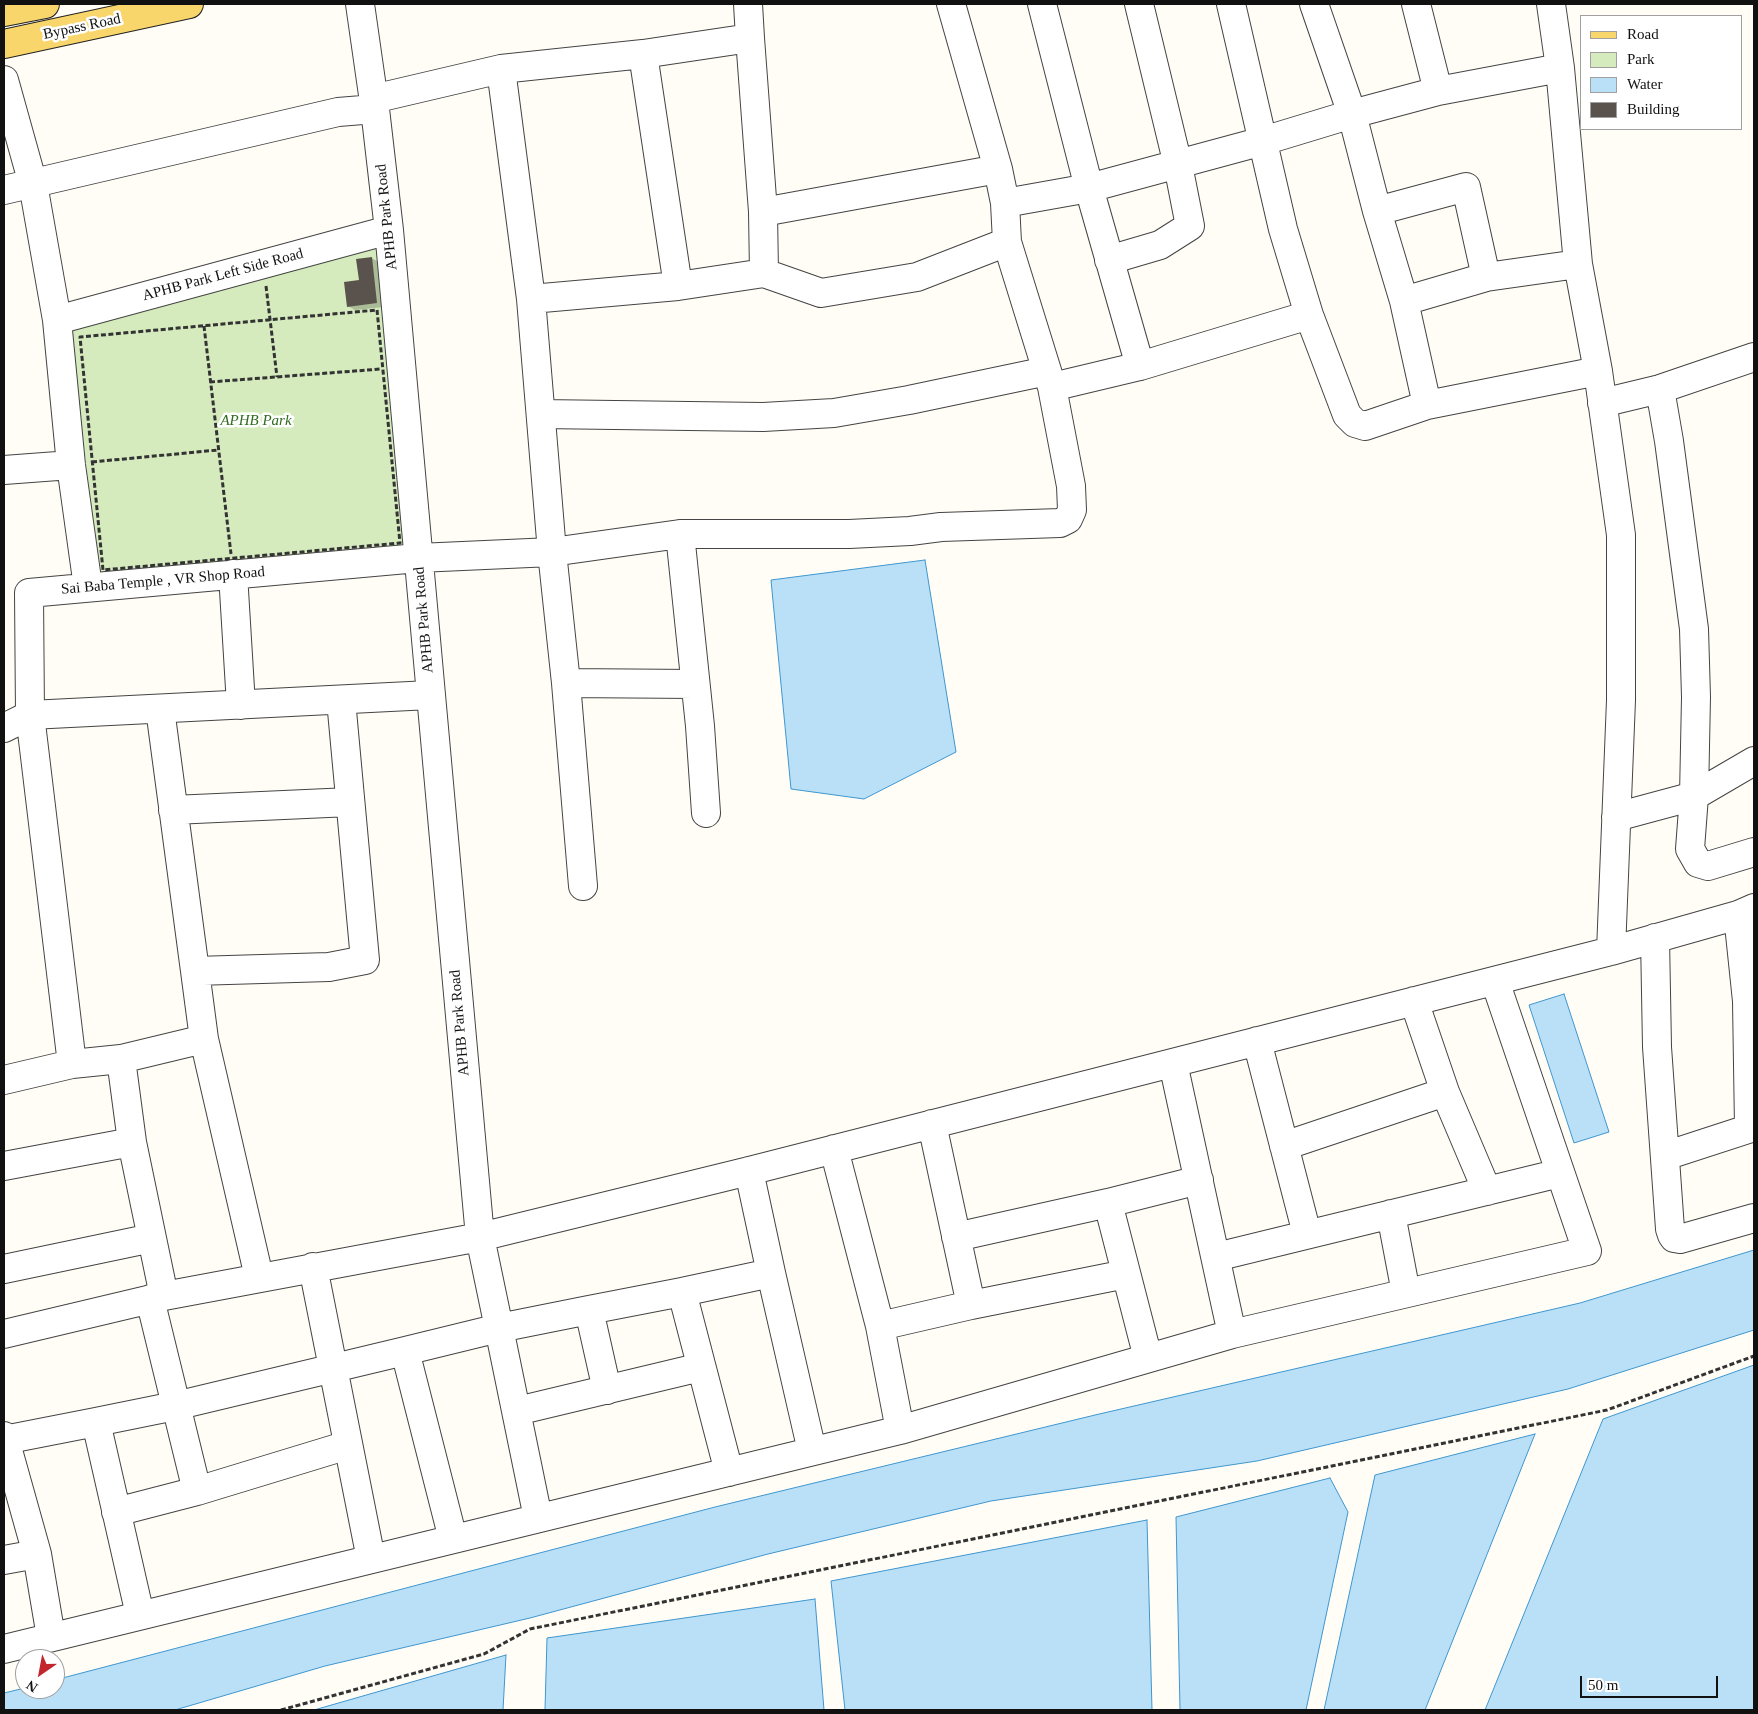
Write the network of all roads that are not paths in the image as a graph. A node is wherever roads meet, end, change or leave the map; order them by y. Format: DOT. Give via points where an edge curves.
graph roads {
  1 [pos="45,4"];
  2 [pos="189,4"];
  3 [pos="360,4"];
  4 [pos="748,4"];
  5 [pos="951,4"];
  6 [pos="1042,4"];
  7 [pos="1139,4"];
  8 [pos="1231,4"];
  9 [pos="1314,4"];
  10 [pos="1416,4"];
  11 [pos="1551,4"];
  12 [pos="4,12"];
  13 [pos="750,38"];
  14 [pos="4,44"];
  15 [pos="644,54"];
  16 [pos="1560,68"];
  17 [pos="501,69"];
  18 [pos="4,80"];
  19 [pos="1438,91"];
  20 [pos="374,104"];
  21 [pos="1352,114"];
  22 [pos="1263,142"];
  23 [pos="1178,166"];
  24 [pos="998,169"];
  25 [pos="33,184"];
  26 [pos="1089,188"];
  27 [pos="4,190"];
  28 [pos="1005,203"];
  29 [pos="1377,211"];
  30 [pos="763,212"];
  31 [pos="389,230"];
  32 [pos="1007,242"];
  33 [pos="1109,260"];
  34 [pos="1578,264"];
  35 [pos="764,273"];
  36 [pos="1486,276"];
  37 [pos="678,286"];
  38 [pos="531,299"];
  39 [pos="1404,300"];
  40 [pos="1309,315"];
  41 [pos="57,320"];
  42 [pos="1754,357"];
  43 [pos="1140,366"];
  44 [pos="1598,371"];
  45 [pos="1049,379"];
  46 [pos="1629,397"];
  47 [pos="1427,405"];
  48 [pos="541,414"];
  49 [pos="81,463"];
  50 [pos="4,470"];
  51 [pos="680,534"];
  52 [pos="552,552"];
  53 [pos="418,558"];
  54 [pos="232,566"];
  55 [pos="88,588"];
  56 [pos="566,683"];
  57 [pos="695,684"];
  58 [pos="430,695"];
  59 [pos="341,700"];
  60 [pos="241,705"];
  61 [pos="160,709"];
  62 [pos="30,715"];
  63 [pos="4,728"];
  64 [pos="1754,761"];
  65 [pos="1694,796"];
  66 [pos="350,802"];
  67 [pos="173,810"];
  68 [pos="706,813"];
  69 [pos="1616,817"];
  70 [pos="1754,852"];
  71 [pos="583,886"];
  72 [pos="1746,912"];
  73 [pos="1630,946"];
  74 [pos="194,971"];
  75 [pos="1495,981"];
  76 [pos="1751,1000"];
  77 [pos="1414,1001"];
  78 [pos="204,1039"];
  79 [pos="1257,1041"];
  80 [pos="121,1059"];
  81 [pos="1174,1062"];
  82 [pos="72,1064"];
  83 [pos="4,1080"];
  84 [pos="1445,1092"];
  85 [pos="932,1124"];
  86 [pos="1752,1128"];
  87 [pos="132,1142"];
  88 [pos="1284,1146"];
  89 [pos="834,1149"];
  90 [pos="1666,1156"];
  91 [pos="4,1166"];
  92 [pos="749,1170"];
  93 [pos="1560,1173"];
  94 [pos="1199,1180"];
  95 [pos="1487,1191"];
  96 [pos="1108,1203"];
  97 [pos="1391,1214"];
  98 [pos="1754,1218"];
  99 [pos="1307,1234"];
  100 [pos="480,1237"];
  101 [pos="956,1237"];
  102 [pos="152,1238"];
  103 [pos="1216,1257"];
  104 [pos="313,1267"];
  105 [pos="4,1269"];
  106 [pos="771,1273"];
  107 [pos="1126,1274"];
  108 [pos="259,1277"];
  109 [pos="682,1292"];
  110 [pos="1406,1293"];
  111 [pos="157,1297"];
  112 [pos="970,1305"];
  113 [pos="589,1310"];
  114 [pos="880,1326"];
  115 [pos="499,1328"];
  116 [pos="4,1334"];
  117 [pos="1232,1334"];
  118 [pos="405,1351"];
  119 [pos="1148,1358"];
  120 [pos="333,1367"];
  121 [pos="701,1367"];
  122 [pos="607,1390"];
  123 [pos="175,1406"];
  124 [pos="517,1411"];
  125 [pos="96,1422"];
  126 [pos="900,1430"];
  127 [pos="4,1439"];
  128 [pos="348,1445"];
  129 [pos="812,1451"];
  130 [pos="729,1472"];
  131 [pos="197,1491"];
  132 [pos="116,1512"];
  133 [pos="538,1518"];
  134 [pos="453,1539"];
  135 [pos="37,1554"];
  136 [pos="371,1559"];
  137 [pos="4,1560"];
  138 [pos="140,1615"];
  139 [pos="51,1637"];
  140 [pos="4,1648"];
  1 -- 12 [label="main road, Bypass Road"];
  2 -- 14 [label="main road, Bypass Road"];
  3 -- 20 [label="street, APHB Park Road"];
  4 -- 13 [label="street"];
  5 -- 24 [label="street, Sai Baba Temple , VR Shop Road"];
  6 -- 26 [label="street"];
  7 -- 23 [label="street"];
  8 -- 22 [label="street"];
  9 -- 21 [label="street"];
  10 -- 19 [label="street"];
  11 -- 16 [label="street"];
  13 -- 15 [label="street"];
  13 -- 30 [label="street"];
  15 -- 17 [label="street"];
  15 -- 37 [label="street"];
  16 -- 19 [label="street"];
  16 -- 34 [label="street"];
  17 -- 20 [label="street"];
  17 -- 38 [label="street"];
  18 -- 25 [label="street"];
  19 -- 21 [label="street"];
  20 -- 25 [label="street"];
  20 -- 31 [label="street, APHB Park Road"];
  21 -- 22 [label="street"];
  21 -- 29 [label="street"];
  22 -- 23 [label="street"];
  22 -- 40 [label="street" via="1283,229"];
  23 -- 26 [label="street"];
  23 -- 33 [label="street" via="1190,226 1160,245"];
  24 -- 28 [label="street, Sai Baba Temple , VR Shop Road"];
  24 -- 30 [label="street"];
  25 -- 27 [label="street"];
  25 -- 41 [label="street"];
  26 -- 28 [label="street"];
  26 -- 33 [label="street"];
  28 -- 32 [label="street, Sai Baba Temple , VR Shop Road"];
  29 -- 36 [label="street" via="1466,187"];
  29 -- 39 [label="street"];
  30 -- 35 [label="street"];
  31 -- 41 [label="street, APHB Park Left Side Road"];
  31 -- 53 [label="street, APHB Park Road" via="392,368"];
  32 -- 35 [label="street" via="917,277 821,293"];
  32 -- 45 [label="street, Sai Baba Temple , VR Shop Road"];
  33 -- 43 [label="street"];
  34 -- 36 [label="street"];
  34 -- 44 [label="street"];
  35 -- 37 [label="street"];
  36 -- 39 [label="street"];
  37 -- 38 [label="street"];
  38 -- 48 [label="street"];
  39 -- 47 [label="street"];
  40 -- 43 [label="street"];
  40 -- 47 [label="street" via="1347,415 1355,423 1365,426"];
  41 -- 49 [label="street"];
  42 -- 46 [label="street"];
  43 -- 45 [label="street"];
  44 -- 46 [label="street"];
  44 -- 47 [label="street"];
  45 -- 48 [label="street" via="834,412 763,417"];
  45 -- 51 [label="street, Sai Baba Temple , VR Shop Road" via="1071,486 1072,510 1068,519 1060,523 849,534"];
  46 -- 65 [label="street" via="1669,441 1694,629"];
  46 -- 69 [label="street" via="1621,535 1621,700"];
  48 -- 52 [label="street"];
  49 -- 50 [label="street"];
  49 -- 55 [label="street"];
  51 -- 52 [label="street, Sai Baba Temple , VR Shop Road"];
  51 -- 57 [label="street"];
  52 -- 53 [label="street, Sai Baba Temple , VR Shop Road"];
  52 -- 56 [label="street"];
  53 -- 54 [label="street, Sai Baba Temple , VR Shop Road"];
  53 -- 58 [label="street, APHB Park Road"];
  54 -- 55 [label="street, Sai Baba Temple , VR Shop Road"];
  54 -- 60 [label="street"];
  55 -- 62 [label="street, Sai Baba Temple , VR Shop Road" via="29,592"];
  56 -- 57 [label="street"];
  56 -- 71 [label="street"];
  57 -- 68 [label="street"];
  58 -- 59 [label="street"];
  58 -- 100 [label="street, APHB Park Road"];
  59 -- 60 [label="street"];
  59 -- 66 [label="street"];
  60 -- 61 [label="street"];
  61 -- 62 [label="street"];
  61 -- 67 [label="street"];
  62 -- 63 [label="street"];
  62 -- 82 [label="street"];
  64 -- 65 [label="street"];
  65 -- 69 [label="street"];
  65 -- 70 [label="street" via="1690,849 1698,862 1708,866"];
  66 -- 67 [label="street"];
  66 -- 74 [label="street" via="365,960 329,967"];
  67 -- 74 [label="street"];
  69 -- 73 [label="street"];
  72 -- 73 [label="street"];
  72 -- 76 [label="street"];
  73 -- 75 [label="street"];
  73 -- 90 [label="street" via="1657,1047"];
  74 -- 78 [label="street"];
  75 -- 77 [label="street"];
  75 -- 93 [label="street"];
  76 -- 86 [label="street"];
  77 -- 79 [label="street"];
  77 -- 84 [label="street"];
  78 -- 80 [label="street"];
  78 -- 108 [label="street"];
  79 -- 81 [label="street"];
  79 -- 88 [label="street"];
  80 -- 82 [label="street"];
  80 -- 87 [label="street"];
  81 -- 85 [label="street"];
  81 -- 94 [label="street"];
  82 -- 83 [label="street"];
  84 -- 88 [label="street"];
  84 -- 95 [label="street"];
  85 -- 89 [label="street"];
  85 -- 101 [label="street"];
  86 -- 90 [label="street"];
  87 -- 91 [label="street"];
  87 -- 102 [label="street"];
  88 -- 99 [label="street"];
  89 -- 92 [label="street"];
  89 -- 114 [label="street"];
  90 -- 98 [label="street" via="1670,1230 1674,1238"];
  92 -- 100 [label="street"];
  92 -- 106 [label="street"];
  93 -- 95 [label="street"];
  93 -- 110 [label="street" via="1587,1251"];
  94 -- 96 [label="street"];
  94 -- 103 [label="street"];
  95 -- 97 [label="street"];
  96 -- 101 [label="street"];
  96 -- 107 [label="street"];
  97 -- 99 [label="street"];
  97 -- 110 [label="street"];
  99 -- 103 [label="street"];
  100 -- 104 [label="street"];
  100 -- 115 [label="street, APHB Park Road"];
  101 -- 112 [label="street"];
  102 -- 105 [label="street"];
  102 -- 111 [label="street"];
  103 -- 117 [label="street"];
  104 -- 108 [label="street"];
  104 -- 120 [label="street"];
  106 -- 109 [label="street"];
  106 -- 129 [label="street"];
  107 -- 112 [label="street"];
  107 -- 119 [label="street"];
  108 -- 111 [label="street"];
  109 -- 113 [label="street"];
  109 -- 121 [label="street"];
  110 -- 117 [label="street"];
  111 -- 116 [label="street"];
  111 -- 123 [label="street"];
  112 -- 114 [label="street"];
  113 -- 115 [label="street"];
  113 -- 122 [label="street"];
  114 -- 126 [label="street"];
  115 -- 118 [label="street"];
  115 -- 124 [label="street, APHB Park Road"];
  117 -- 119 [label="street"];
  118 -- 120 [label="street"];
  118 -- 134 [label="street"];
  119 -- 126 [label="street"];
  120 -- 123 [label="street"];
  120 -- 128 [label="street"];
  121 -- 122 [label="street"];
  121 -- 130 [label="street"];
  122 -- 124 [label="street"];
  123 -- 125 [label="street"];
  123 -- 131 [label="street"];
  124 -- 133 [label="street, APHB Park Road"];
  125 -- 127 [label="street"];
  125 -- 132 [label="street"];
  126 -- 129 [label="street"];
  127 -- 135 [label="street"];
  128 -- 131 [label="street"];
  128 -- 136 [label="street"];
  129 -- 130 [label="street"];
  130 -- 133 [label="street"];
  131 -- 132 [label="street"];
  132 -- 138 [label="street"];
  133 -- 134 [label="street"];
  134 -- 136 [label="street"];
  135 -- 137 [label="street"];
  135 -- 139 [label="street"];
  136 -- 138 [label="street"];
  138 -- 139 [label="street"];
  139 -- 140 [label="street"];
}
